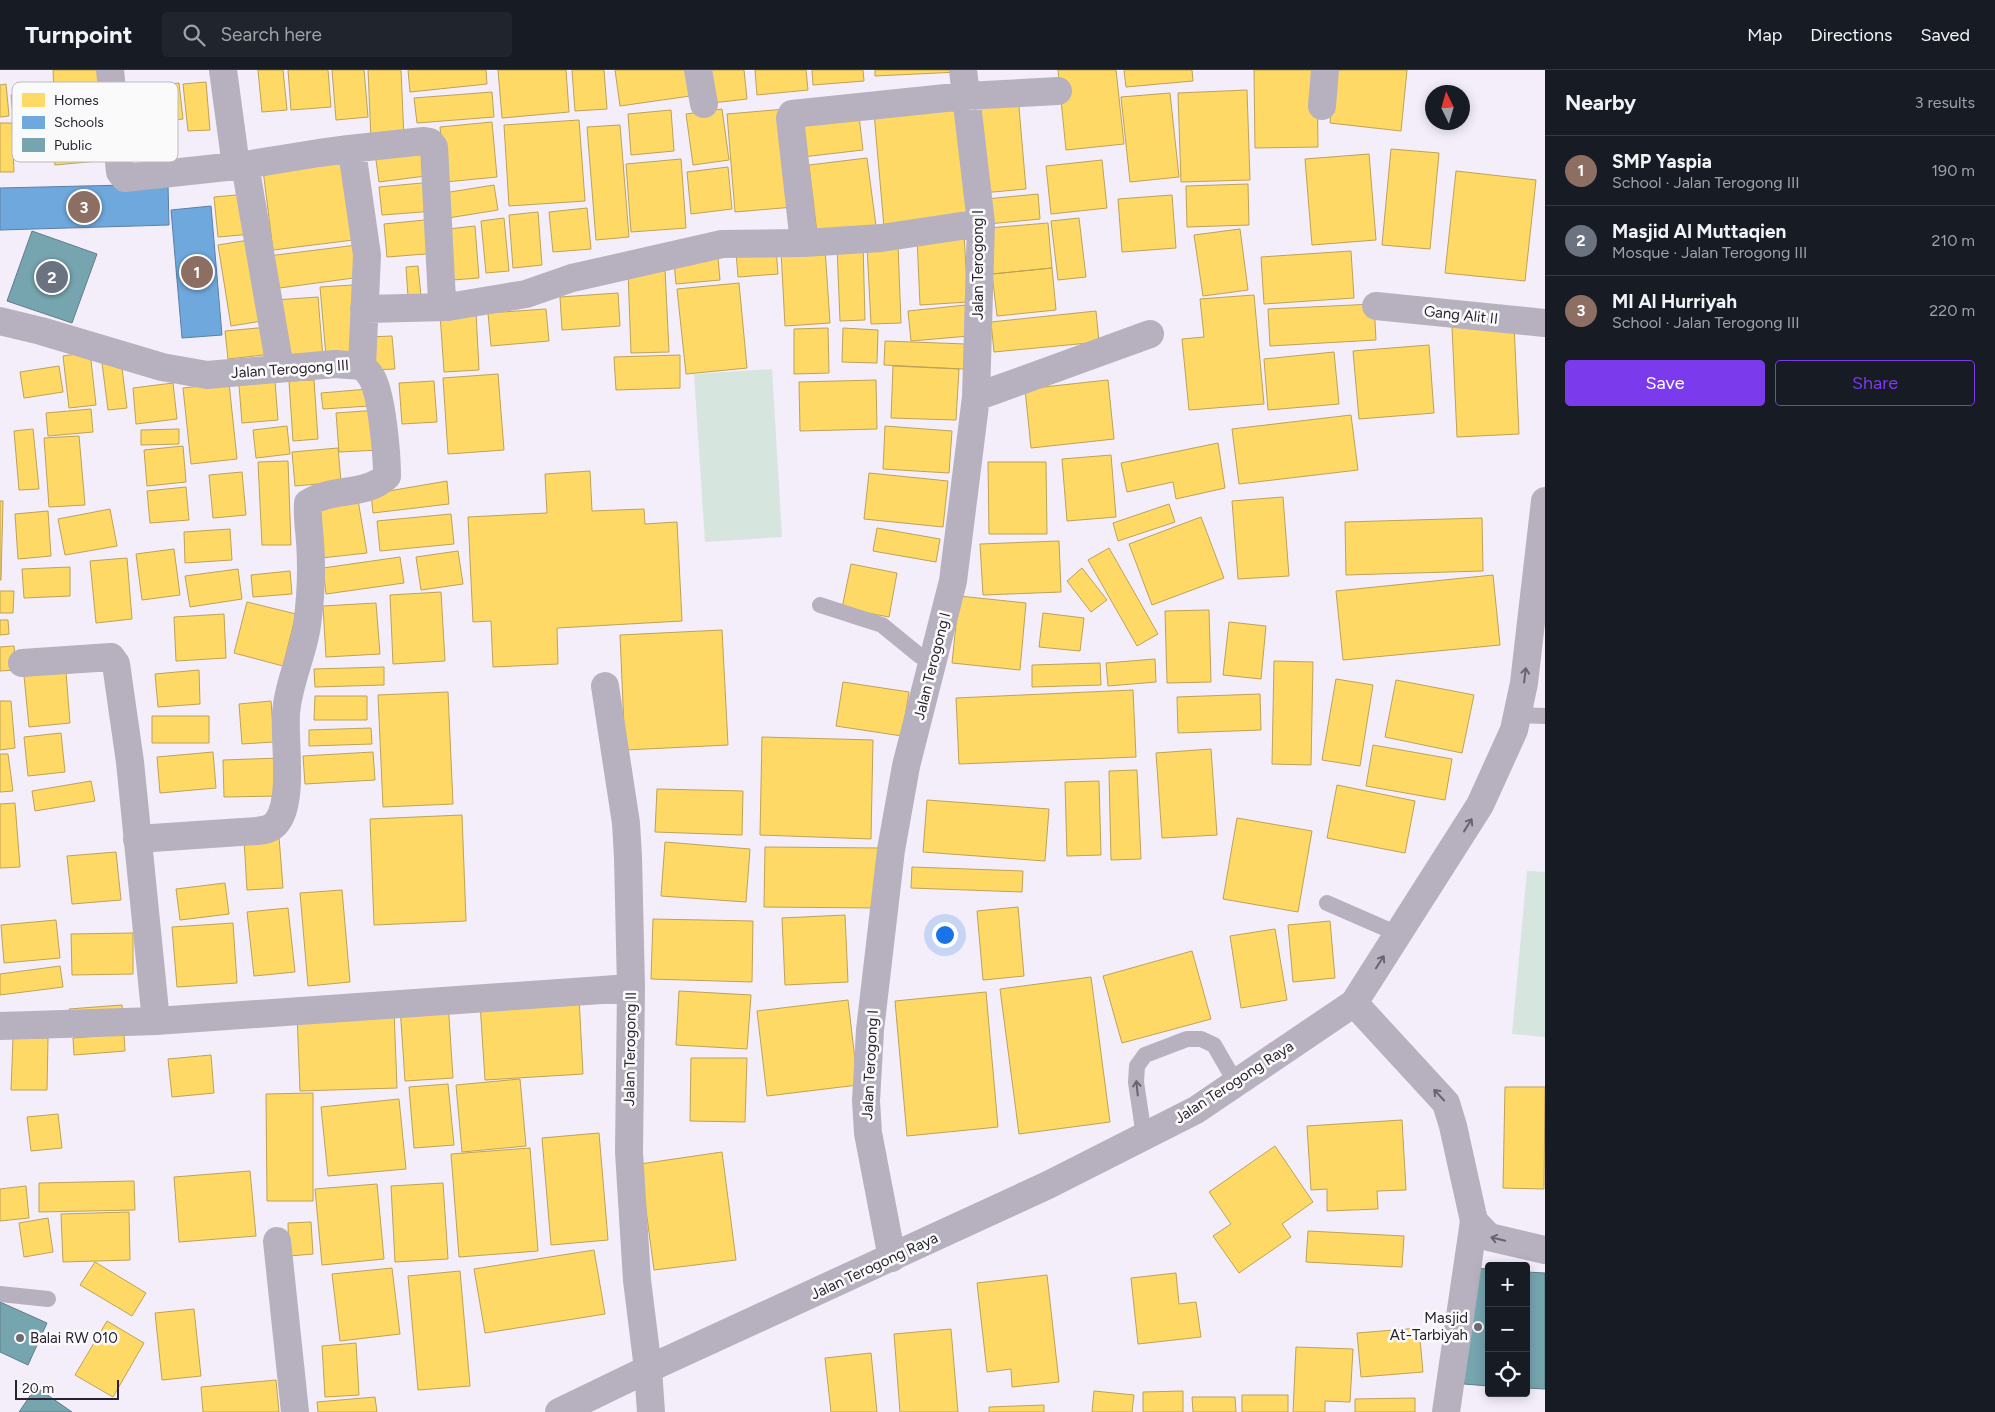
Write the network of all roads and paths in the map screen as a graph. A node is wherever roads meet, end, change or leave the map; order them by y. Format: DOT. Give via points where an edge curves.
graph roads {
  1 [pos="223,70"];
  2 [pos="698,70"];
  3 [pos="1325,70"];
  4 [pos="964,83"];
  5 [pos="1058,91"];
  6 [pos="704,104"];
  7 [pos="1322,106"];
  8 [pos="349,149"];
  9 [pos="119,162"];
  10 [pos="241,166"];
  11 [pos="981,223"];
  12 [pos="804,243"];
  13 [pos="1376,306"];
  14 [pos="448,307"];
  15 [pos="364,309"];
  16 [pos="0,321"];
  17 [pos="1545,323"];
  18 [pos="1150,334"];
  19 [pos="362,366"];
  20 [pos="280,368"];
  21 [pos="976,397"];
  22 [pos="1545,501"];
  23 [pos="1542,561"];
  24 [pos="820,604"];
  25 [pos="933,662"];
  26 [pos="22,663"];
  27 [pos="605,686"];
  28 [pos="1532,715"];
  29 [pos="137,839"];
  30 [pos="1328,903"];
  31 [pos="1398,934"];
  32 [pos="631,988"];
  33 [pos="1354,1003"];
  34 [pos="156,1020"];
  35 [pos="0,1026"];
  36 [pos="1236,1083"];
  37 [pos="1144,1136"];
  38 [pos="1474,1221"];
  39 [pos="277,1241"];
  40 [pos="1545,1250"];
  41 [pos="892,1258"];
  42 [pos="0,1294"];
  43 [pos="48,1298"];
  44 [pos="648,1369"];
  45 [pos="294,1412"];
  46 [pos="559,1412"];
  47 [pos="651,1412"];
  48 [pos="1446,1412"];
  1 -- 10 [label="street"];
  2 -- 6 [label="street"];
  3 -- 7 [label="street"];
  4 -- 5 [label="street"];
  4 -- 11 [label="street, Jalan Terogong I"];
  4 -- 12 [label="street" via="791,115"];
  8 -- 10 [label="street"];
  8 -- 14 [label="street" via="424,141 434,147 442,300"];
  8 -- 15 [label="street, Jalan Terogong III" via="367,255"];
  9 -- 10 [label="street" via="120,172 125,178"];
  10 -- 20 [label="street"];
  11 -- 12 [label="street" via="881,238"];
  11 -- 21 [label="street, Jalan Terogong I"];
  12 -- 14 [label="street" via="722,244 572,278 526,294"];
  13 -- 17 [label="street, Gang Alit II"];
  14 -- 15 [label="street"];
  15 -- 19 [label="street, Jalan Terogong III"];
  16 -- 20 [label="street, Jalan Terogong III" via="162,367 207,375"];
  18 -- 21 [label="street"];
  19 -- 20 [label="street, Jalan Terogong III" via="335,364"];
  19 -- 29 [label="street" via="372,378 379,400 387,476 379,484 318,496 308,503 310,599 307,626 286,714 287,770 281,816 269,829 257,831"];
  21 -- 25 [label="street, Jalan Terogong I" via="953,581"];
  22 -- 23 [label="street, Jalan Terogong Raya"];
  28 -- 23 [label="street, Jalan Terogong Raya, one-way"];
  24 -- 25 [label="lane" via="882,625 920,656"];
  25 -- 41 [label="street, Jalan Terogong I" via="906,766 891,850 870,1030 866,1101 868,1133"];
  26 -- 29 [label="street" via="114,659 130,762"];
  27 -- 32 [label="street, Jalan Terogong II" via="626,823"];
  31 -- 28 [label="street, Jalan Terogong Raya, one-way" via="1480,805 1514,730"];
  29 -- 34 [label="street"];
  30 -- 31 [label="lane"];
  33 -- 31 [label="street, Jalan Terogong Raya, one-way"];
  32 -- 34 [label="street"];
  32 -- 44 [label="street, Jalan Terogong II" via="630,1152 637,1280"];
  33 -- 36 [label="street, Jalan Terogong Raya"];
  38 -- 33 [label="street, one-way" via="1446,1103"];
  34 -- 35 [label="street"];
  36 -- 37 [label="street, Jalan Terogong Raya" via="1196,1110"];
  37 -- 36 [label="lane, one-way" via="1136,1082 1137,1066 1145,1054 1187,1039 1200,1039 1214,1045"];
  37 -- 41 [label="street, Jalan Terogong Raya"];
  40 -- 38 [label="street, one-way" via="1489,1237"];
  38 -- 48 [label="street"];
  39 -- 45 [label="street"];
  41 -- 44 [label="street, Jalan Terogong Raya"];
  42 -- 43 [label="lane"];
  44 -- 46 [label="street, Jalan Terogong Raya"];
  44 -- 47 [label="street, Jalan Terogong II"];
}
